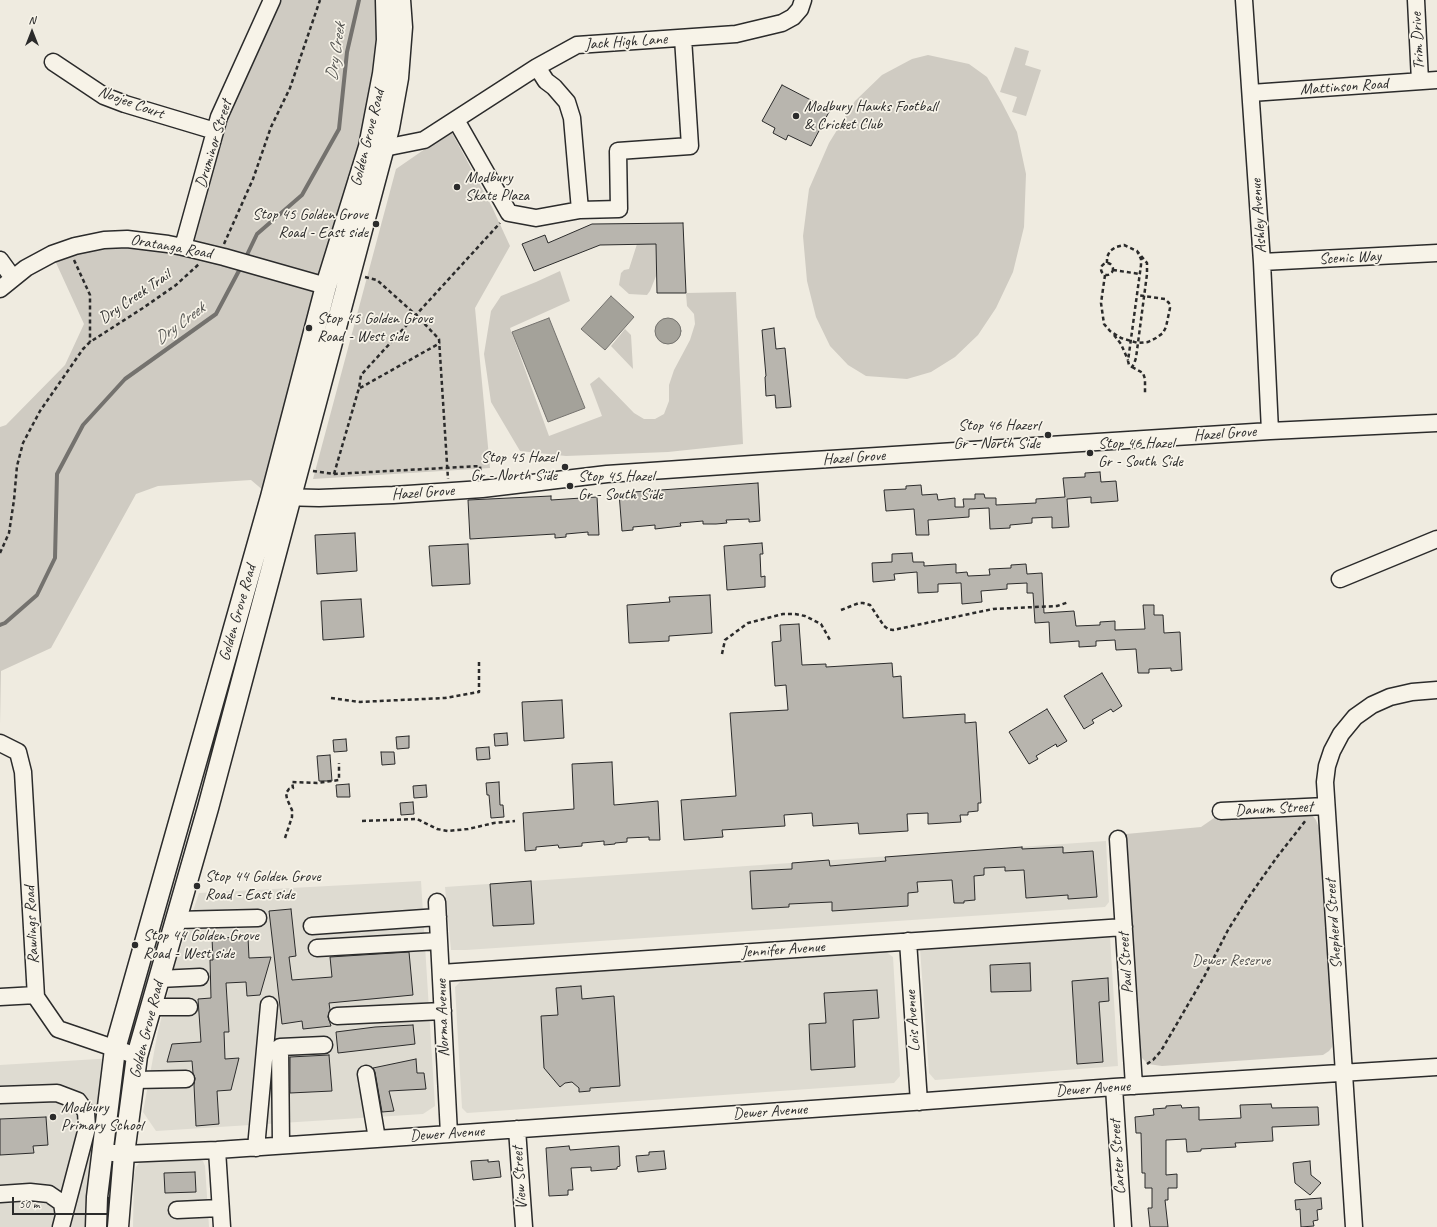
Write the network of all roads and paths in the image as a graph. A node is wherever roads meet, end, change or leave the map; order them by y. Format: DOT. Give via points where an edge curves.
graph roads {
  1 [pos="272,0"];
  2 [pos="320,0"];
  3 [pos="386,0"];
  4 [pos="400,0"];
  5 [pos="802,0"];
  6 [pos="1244,0"];
  7 [pos="1416,0"];
  8 [pos="394,25"];
  9 [pos="683,38"];
  10 [pos="53,62"];
  11 [pos="537,67"];
  12 [pos="1437,80"];
  13 [pos="1420,81"];
  14 [pos="1251,93"];
  15 [pos="456,120"];
  16 [pos="215,131"];
  17 [pos="376,147"];
  18 [pos="580,210"];
  19 [pos="514,214"];
  20 [pos="183,247"];
  21 [pos="69,248"];
  22 [pos="1137,251"];
  23 [pos="1437,253"];
  24 [pos="221,256"];
  25 [pos="0,260"];
  26 [pos="1262,262"];
  27 [pos="1107,263"];
  28 [pos="1113,270"];
  29 [pos="351,273"];
  30 [pos="1140,274"];
  31 [pos="1105,275"];
  32 [pos="13,278"];
  33 [pos="326,286"];
  34 [pos="0,289"];
  35 [pos="346,292"];
  36 [pos="1137,295"];
  37 [pos="1144,296"];
  38 [pos="416,315"];
  39 [pos="1110,331"];
  40 [pos="90,342"];
  41 [pos="1130,342"];
  42 [pos="440,343"];
  43 [pos="1138,343"];
  44 [pos="1128,361"];
  45 [pos="1132,367"];
  46 [pos="359,388"];
  47 [pos="1146,395"];
  48 [pos="1437,424"];
  49 [pos="1270,431"];
  50 [pos="446,467"];
  51 [pos="298,469"];
  52 [pos="334,474"];
  53 [pos="482,489"];
  54 [pos="449,491"];
  55 [pos="281,497"];
  56 [pos="1437,539"];
  57 [pos="0,553"];
  58 [pos="1340,579"];
  59 [pos="1069,602"];
  60 [pos="841,610"];
  61 [pos="830,640"];
  62 [pos="722,654"];
  63 [pos="479,661"];
  64 [pos="1437,690"];
  65 [pos="331,698"];
  66 [pos="0,743"];
  67 [pos="339,763"];
  68 [pos="1319,806"];
  69 [pos="1221,811"];
  70 [pos="362,821"];
  71 [pos="515,821"];
  72 [pos="285,838"];
  73 [pos="1118,839"];
  74 [pos="258,918"];
  75 [pos="176,920"];
  76 [pos="312,926"];
  77 [pos="1124,927"];
  78 [pos="439,941"];
  79 [pos="908,941"];
  80 [pos="317,948"];
  81 [pos="441,973"];
  82 [pos="200,977"];
  83 [pos="159,979"];
  84 [pos="36,995"];
  85 [pos="0,997"];
  86 [pos="269,1005"];
  87 [pos="151,1007"];
  88 [pos="190,1007"];
  89 [pos="442,1012"];
  90 [pos="337,1016"];
  91 [pos="324,1045"];
  92 [pos="115,1049"];
  93 [pos="137,1056"];
  94 [pos="1437,1067"];
  95 [pos="1343,1072"];
  96 [pos="366,1074"];
  97 [pos="186,1079"];
  98 [pos="1133,1079"];
  99 [pos="134,1080"];
  100 [pos="1114,1087"];
  101 [pos="0,1095"];
  102 [pos="918,1102"];
  103 [pos="517,1129"];
  104 [pos="449,1134"];
  105 [pos="376,1139"];
  106 [pos="281,1145"];
  107 [pos="256,1148"];
  108 [pos="217,1150"];
  109 [pos="102,1152"];
  110 [pos="124,1154"];
  111 [pos="0,1194"];
  112 [pos="220,1208"];
  113 [pos="176,1210"];
  114 [pos="62,1221"];
  115 [pos="96,1227"];
  116 [pos="118,1227"];
  117 [pos="222,1227"];
  118 [pos="524,1227"];
  119 [pos="1123,1227"];
  120 [pos="1354,1227"];
  1 -- 16 [label="street, Druminor Street"];
  2 -- 24 [label="path" via="290,88 271,127 253,179"];
  3 -- 8 [label="main road, Golden Grove Road"];
  4 -- 8 [label="main road, Golden Grove Road"];
  5 -- 9 [label="street, Jack High Lane" via="800,9 793,17 782,23 736,34"];
  6 -- 14 [label="street, Ashley Avenue"];
  7 -- 13 [label="street, Trim Drive"];
  8 -- 17 [label="main road, Golden Grove Road" via="387,40"];
  9 -- 11 [label="street, Jack High Lane" via="577,45"];
  9 -- 18 [label="street" via="690,146 618,151 619,209"];
  10 -- 16 [label="street, Noojee Court" via="104,96"];
  11 -- 15 [label="street, Jack High Lane"];
  11 -- 18 [label="street" via="546,81 567,102 572,118"];
  12 -- 13 [label="street, Mattinson Road"];
  13 -- 14 [label="street, Mattinson Road"];
  14 -- 26 [label="street, Ashley Avenue"];
  15 -- 17 [label="street, Jack High Lane" via="424,140"];
  15 -- 19 [label="street" via="509,213"];
  16 -- 20 [label="street, Druminor Street"];
  17 -- 29 [label="main road, Golden Grove Road"];
  17 -- 33 [label="main road, Golden Grove Road"];
  18 -- 19 [label="street" via="536,218"];
  19 -- 38 [label="path" via="500,223"];
  20 -- 21 [label="street, Oratanga Road" via="127,239 104,240"];
  20 -- 24 [label="street, Oratanga Road"];
  21 -- 32 [label="street, Oratanga Road" via="52,254"];
  21 -- 40 [label="path" via="90,295"];
  22 -- 27 [label="path" via="1124,245 1116,247 1110,251"];
  22 -- 30 [label="path" via="1141,259"];
  22 -- 37 [label="path" via="1147,263"];
  23 -- 26 [label="street, Scenic Way"];
  24 -- 33 [label="street, Oratanga Road"];
  24 -- 40 [label="path, Dry Creek Trail" via="204,258 176,285"];
  25 -- 32 [label="street"];
  26 -- 49 [label="street, Ashley Avenue"];
  27 -- 28 [label="path"];
  27 -- 31 [label="path" via="1101,268"];
  28 -- 30 [label="path"];
  28 -- 31 [label="path"];
  29 -- 35 [label="main road, Golden Grove Road"];
  29 -- 38 [label="path" via="377,280"];
  30 -- 36 [label="path"];
  31 -- 39 [label="path" via="1102,314 1104,324"];
  32 -- 34 [label="street, Oratanga Road"];
  33 -- 35 [label="main road"];
  33 -- 55 [label="main road, Golden Grove Road"];
  35 -- 51 [label="main road, Golden Grove Road"];
  36 -- 37 [label="path"];
  36 -- 41 [label="path"];
  37 -- 43 [label="path"];
  37 -- 43 [label="path" via="1165,299 1169,303 1169,318 1166,327 1156,338"];
  38 -- 42 [label="path"];
  38 -- 46 [label="path" via="361,375"];
  39 -- 41 [label="path"];
  39 -- 44 [label="path" via="1117,337"];
  40 -- 57 [label="path, Dry Creek Trail" via="40,411 23,443 17,466 9,533"];
  41 -- 43 [label="path"];
  41 -- 44 [label="path"];
  42 -- 46 [label="path"];
  42 -- 50 [label="path"];
  43 -- 45 [label="path"];
  44 -- 45 [label="path"];
  45 -- 47 [label="path" via="1143,373"];
  46 -- 52 [label="path"];
  48 -- 49 [label="street, Hazel Grove"];
  49 -- 53 [label="street, Hazel Grove" via="607,474"];
  50 -- 52 [label="path"];
  50 -- 53 [label="path" via="480,466"];
  50 -- 54 [label="path"];
  51 -- 52 [label="path"];
  51 -- 55 [label="main road, Golden Grove Road"];
  53 -- 54 [label="street, Hazel Grove"];
  54 -- 55 [label="street, Hazel Grove" via="345,497"];
  55 -- 75 [label="main road, Golden Grove Road" via="208,808"];
  55 -- 92 [label="main road, Golden Grove Road"];
  56 -- 58 [label="street"];
  59 -- 60 [label="path" via="1058,606 993,609 893,630 884,626 870,605 858,603"];
  61 -- 62 [label="path" via="821,624 805,616 783,614 748,623 725,640"];
  63 -- 65 [label="path" via="479,692 445,698 360,702"];
  64 -- 68 [label="street, Shepherd Street" via="1390,697 1354,717 1332,751"];
  66 -- 84 [label="street, Rawlings Road" via="18,752 23,772"];
  67 -- 72 [label="path" via="339,780 317,783 292,782 293,788 286,794 292,817"];
  68 -- 69 [label="street, Danum Street"];
  68 -- 95 [label="street, Shepherd Street"];
  68 -- 98 [label="path" via="1311,812 1248,898 1161,1051"];
  70 -- 71 [label="path" via="417,819 437,829 448,831"];
  73 -- 77 [label="street, Paul Street"];
  74 -- 75 [label="street"];
  75 -- 83 [label="main road, Golden Grove Road"];
  76 -- 78 [label="street, Norma Avenue" via="437,910"];
  77 -- 79 [label="street, Jennifer Avenue"];
  77 -- 98 [label="street, Paul Street"];
  78 -- 80 [label="street"];
  78 -- 81 [label="street, Norma Avenue"];
  79 -- 81 [label="street, Jennifer Avenue"];
  79 -- 102 [label="street, Lois Avenue"];
  81 -- 89 [label="street, Norma Avenue"];
  82 -- 83 [label="street"];
  83 -- 87 [label="main road, Golden Grove Road"];
  84 -- 85 [label="street"];
  84 -- 92 [label="street, Rawlings Road" via="58,1029"];
  86 -- 107 [label="street"];
  87 -- 88 [label="street"];
  87 -- 93 [label="main road, Golden Grove Road"];
  89 -- 90 [label="street"];
  89 -- 104 [label="street, Norma Avenue"];
  91 -- 106 [label="street" via="280,1047"];
  92 -- 93 [label="street, Rawlings Road"];
  92 -- 109 [label="main road, Golden Grove Road"];
  93 -- 99 [label="main road, Golden Grove Road"];
  94 -- 95 [label="street, Dewer Avenue"];
  95 -- 98 [label="street, Dewer Avenue"];
  95 -- 120 [label="street, Shepherd Street"];
  96 -- 105 [label="street"];
  97 -- 99 [label="street"];
  98 -- 100 [label="street, Dewer Avenue"];
  99 -- 110 [label="main road, Golden Grove Road"];
  100 -- 102 [label="street, Dewer Avenue"];
  100 -- 119 [label="street, Carter Street"];
  101 -- 114 [label="street" via="56,1093 78,1101 86,1112 87,1128"];
  102 -- 103 [label="street, Dewer Avenue"];
  103 -- 104 [label="street, Dewer Avenue"];
  103 -- 118 [label="street, View Street"];
  104 -- 105 [label="street, Dewer Avenue"];
  105 -- 106 [label="street, Dewer Avenue"];
  106 -- 107 [label="street, Dewer Avenue"];
  107 -- 108 [label="street, Dewer Avenue"];
  108 -- 110 [label="street, Dewer Avenue"];
  108 -- 112 [label="street"];
  109 -- 110 [label="street, Dewer Avenue"];
  109 -- 115 [label="main road, Golden Grove Road"];
  110 -- 116 [label="main road, Golden Grove Road"];
  111 -- 114 [label="street" via="49,1194 62,1203"];
  112 -- 113 [label="street"];
  112 -- 117 [label="street"];
}
